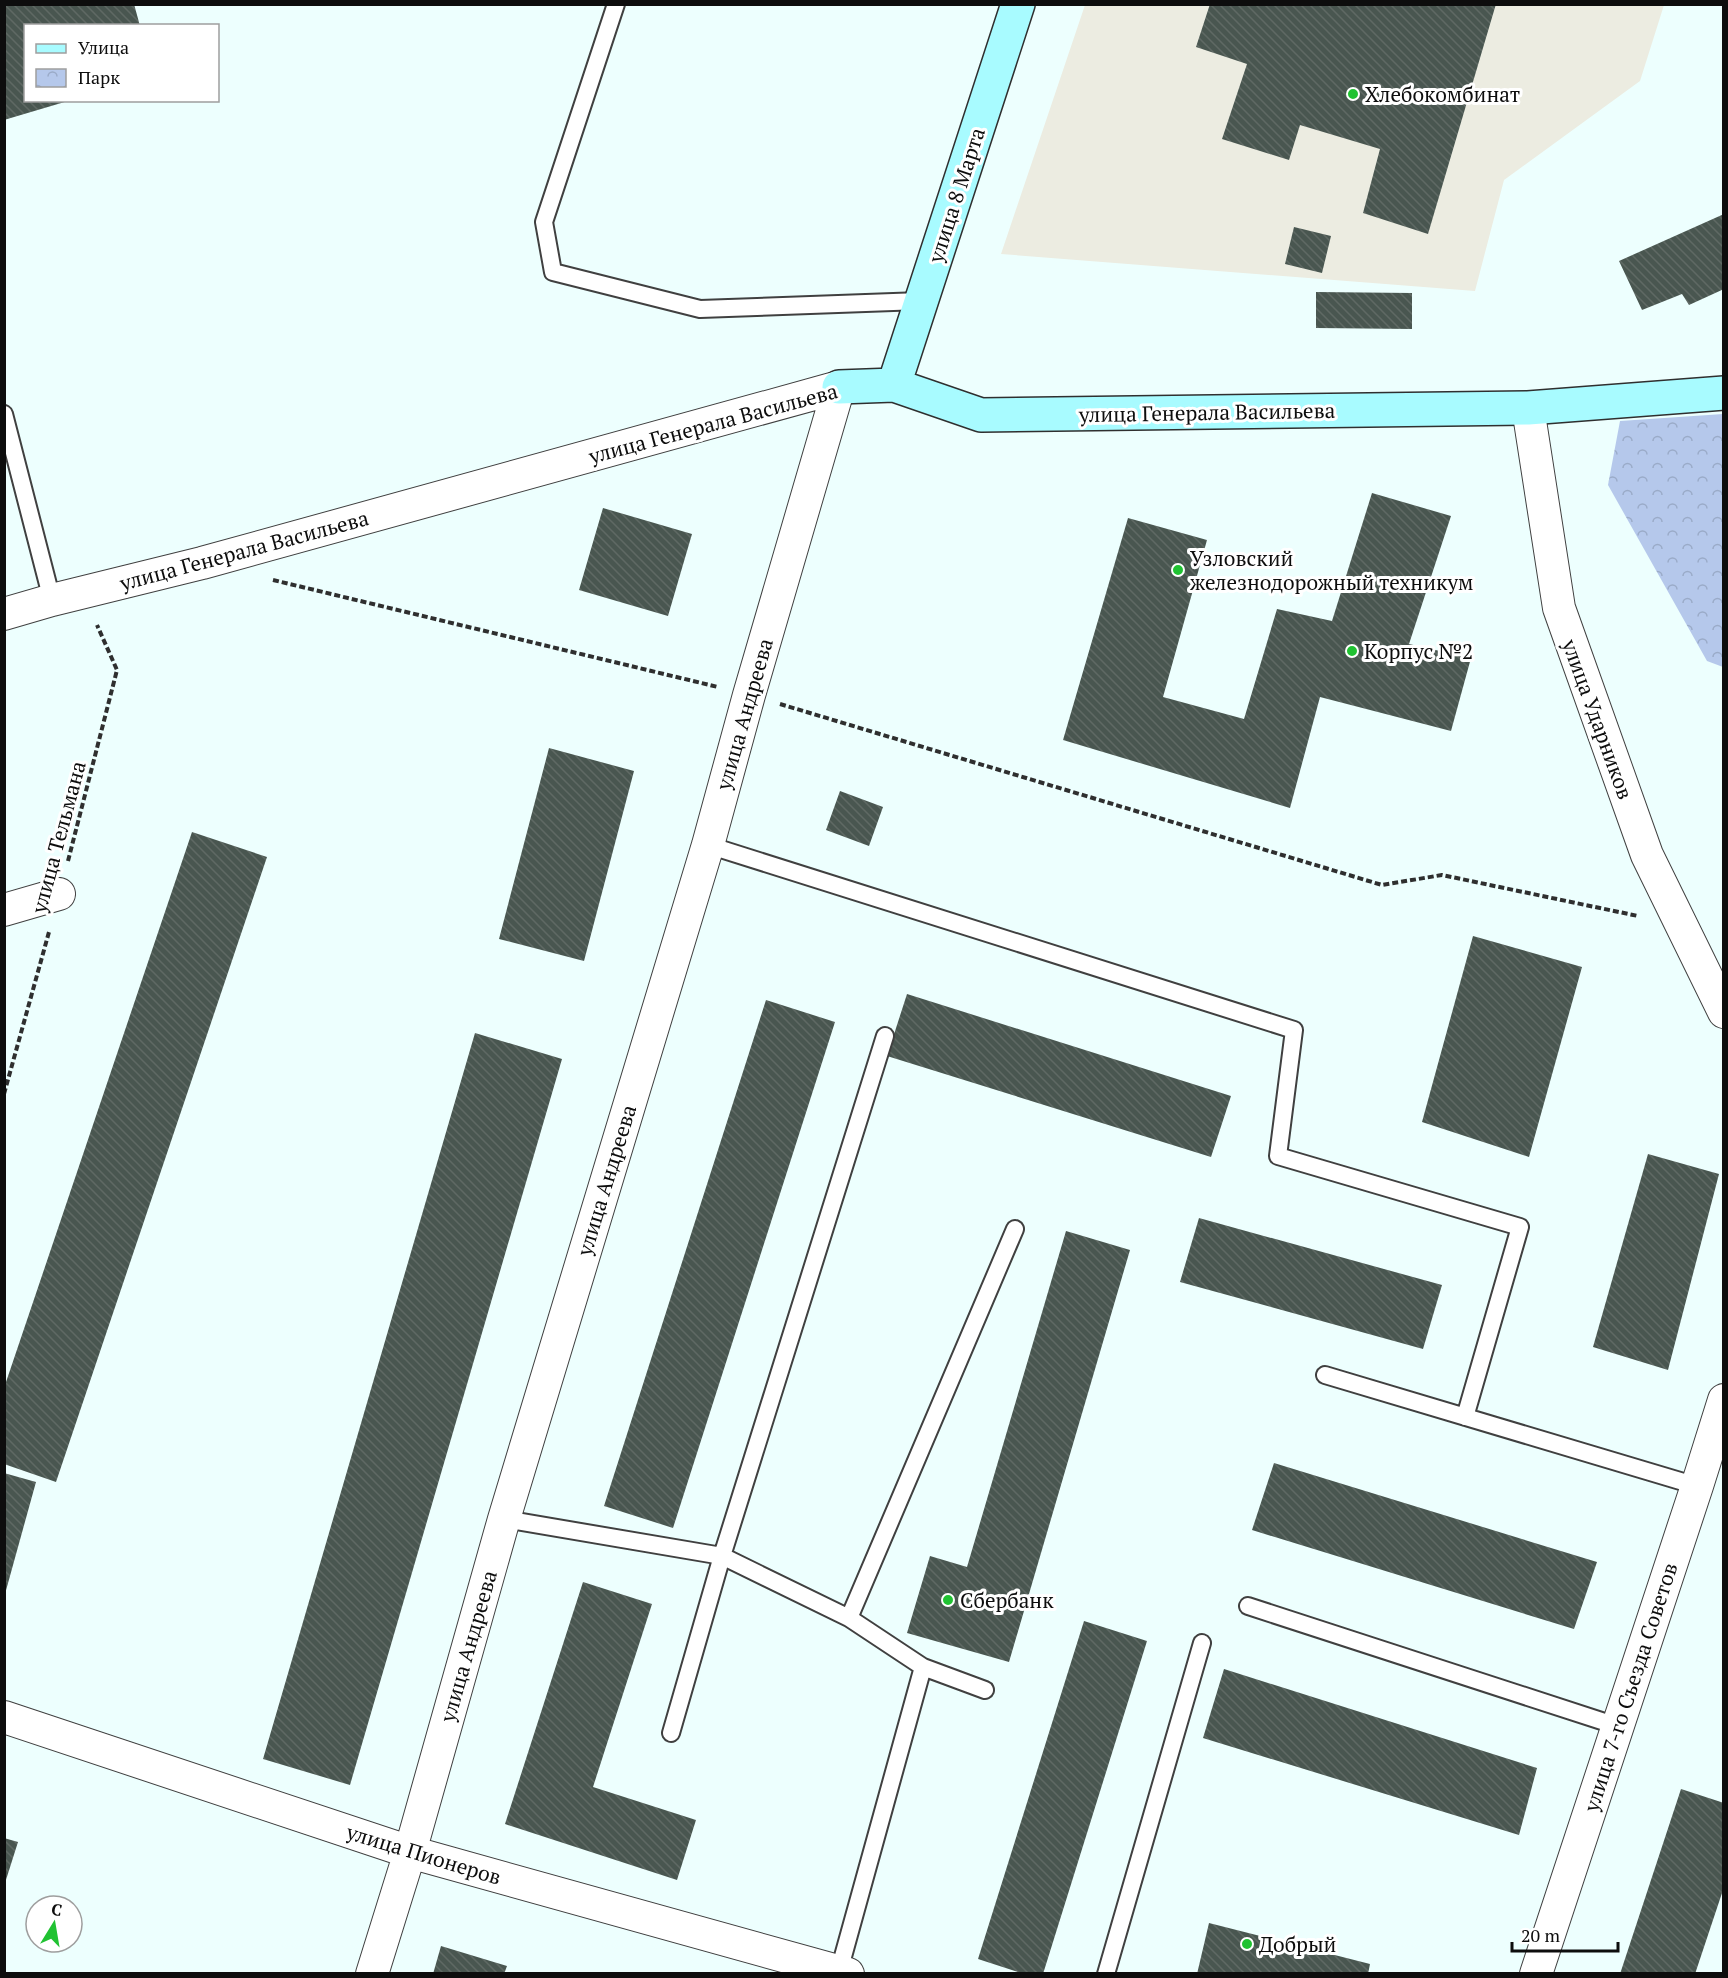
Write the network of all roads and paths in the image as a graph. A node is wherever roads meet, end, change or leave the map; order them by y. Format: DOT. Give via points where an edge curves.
graph roads {
  1 [pos="616,4"];
  2 [pos="1018,4"];
  3 [pos="921,301"];
  4 [pos="894,385"];
  5 [pos="838,387"];
  6 [pos="1724,393"];
  7 [pos="1528,408"];
  8 [pos="4,414"];
  9 [pos="272,580"];
  10 [pos="67,596"];
  11 [pos="4,614"];
  12 [pos="749,694"];
  13 [pos="708,845"];
  14 [pos="59,894"];
  15 [pos="4,910"];
  16 [pos="1649,918"];
  17 [pos="1724,1012"];
  18 [pos="885,1036"];
  19 [pos="4,1094"];
  20 [pos="1015,1229"];
  21 [pos="1325,1375"];
  22 [pos="1724,1400"];
  23 [pos="1465,1417"];
  24 [pos="1697,1486"];
  25 [pos="504,1518"];
  26 [pos="722,1556"];
  27 [pos="1248,1606"];
  28 [pos="849,1618"];
  29 [pos="1202,1643"];
  30 [pos="923,1667"];
  31 [pos="985,1690"];
  32 [pos="4,1717"];
  33 [pos="1617,1726"];
  34 [pos="671,1733"];
  35 [pos="410,1852"];
  36 [pos="844,1972"];
  37 [pos="372,1974"];
  38 [pos="1106,1974"];
  39 [pos="1536,1974"];
  1 -- 3 [label="lane" via="543,222 553,272 700,309"];
  2 -- 3 [label="main road, улица 8 Марта"];
  3 -- 4 [label="main road, улица 8 Марта"];
  4 -- 5 [label="main road, улица Генерала Васильева"];
  4 -- 7 [label="main road, улица Генерала Васильева" via="981,415"];
  5 -- 10 [label="street, улица Генерала Васильева" via="202,563"];
  5 -- 12 [label="street, улица Андреева"];
  6 -- 7 [label="main road, улица Генерала Васильева"];
  7 -- 17 [label="street, улица Ударников" via="1558,608 1647,855"];
  8 -- 10 [label="lane"];
  9 -- 12 [label="path"];
  10 -- 11 [label="street, улица Генерала Васильева"];
  10 -- 14 [label="path, улица Тельмана" via="117,670"];
  12 -- 13 [label="street, улица Андреева"];
  12 -- 16 [label="path" via="1382,885 1442,875"];
  13 -- 23 [label="lane" via="1294,1030 1278,1156 1520,1227"];
  13 -- 25 [label="street, улица Андреева"];
  14 -- 15 [label="street"];
  14 -- 19 [label="path, улица Тельмана"];
  18 -- 26 [label="lane"];
  20 -- 28 [label="lane"];
  21 -- 23 [label="lane"];
  22 -- 24 [label="street, улица 7-го Съезда Советов"];
  23 -- 24 [label="lane"];
  24 -- 33 [label="street, улица 7-го Съезда Советов"];
  25 -- 26 [label="lane"];
  25 -- 35 [label="street, улица Андреева"];
  26 -- 28 [label="lane"];
  26 -- 34 [label="lane"];
  27 -- 33 [label="lane"];
  28 -- 30 [label="lane"];
  29 -- 38 [label="lane"];
  30 -- 31 [label="lane"];
  30 -- 36 [label="lane"];
  32 -- 35 [label="street, улица Пионеров"];
  33 -- 39 [label="street, улица 7-го Съезда Советов"];
  35 -- 36 [label="street, улица Пионеров"];
  35 -- 37 [label="street, улица Андреева"];
}
